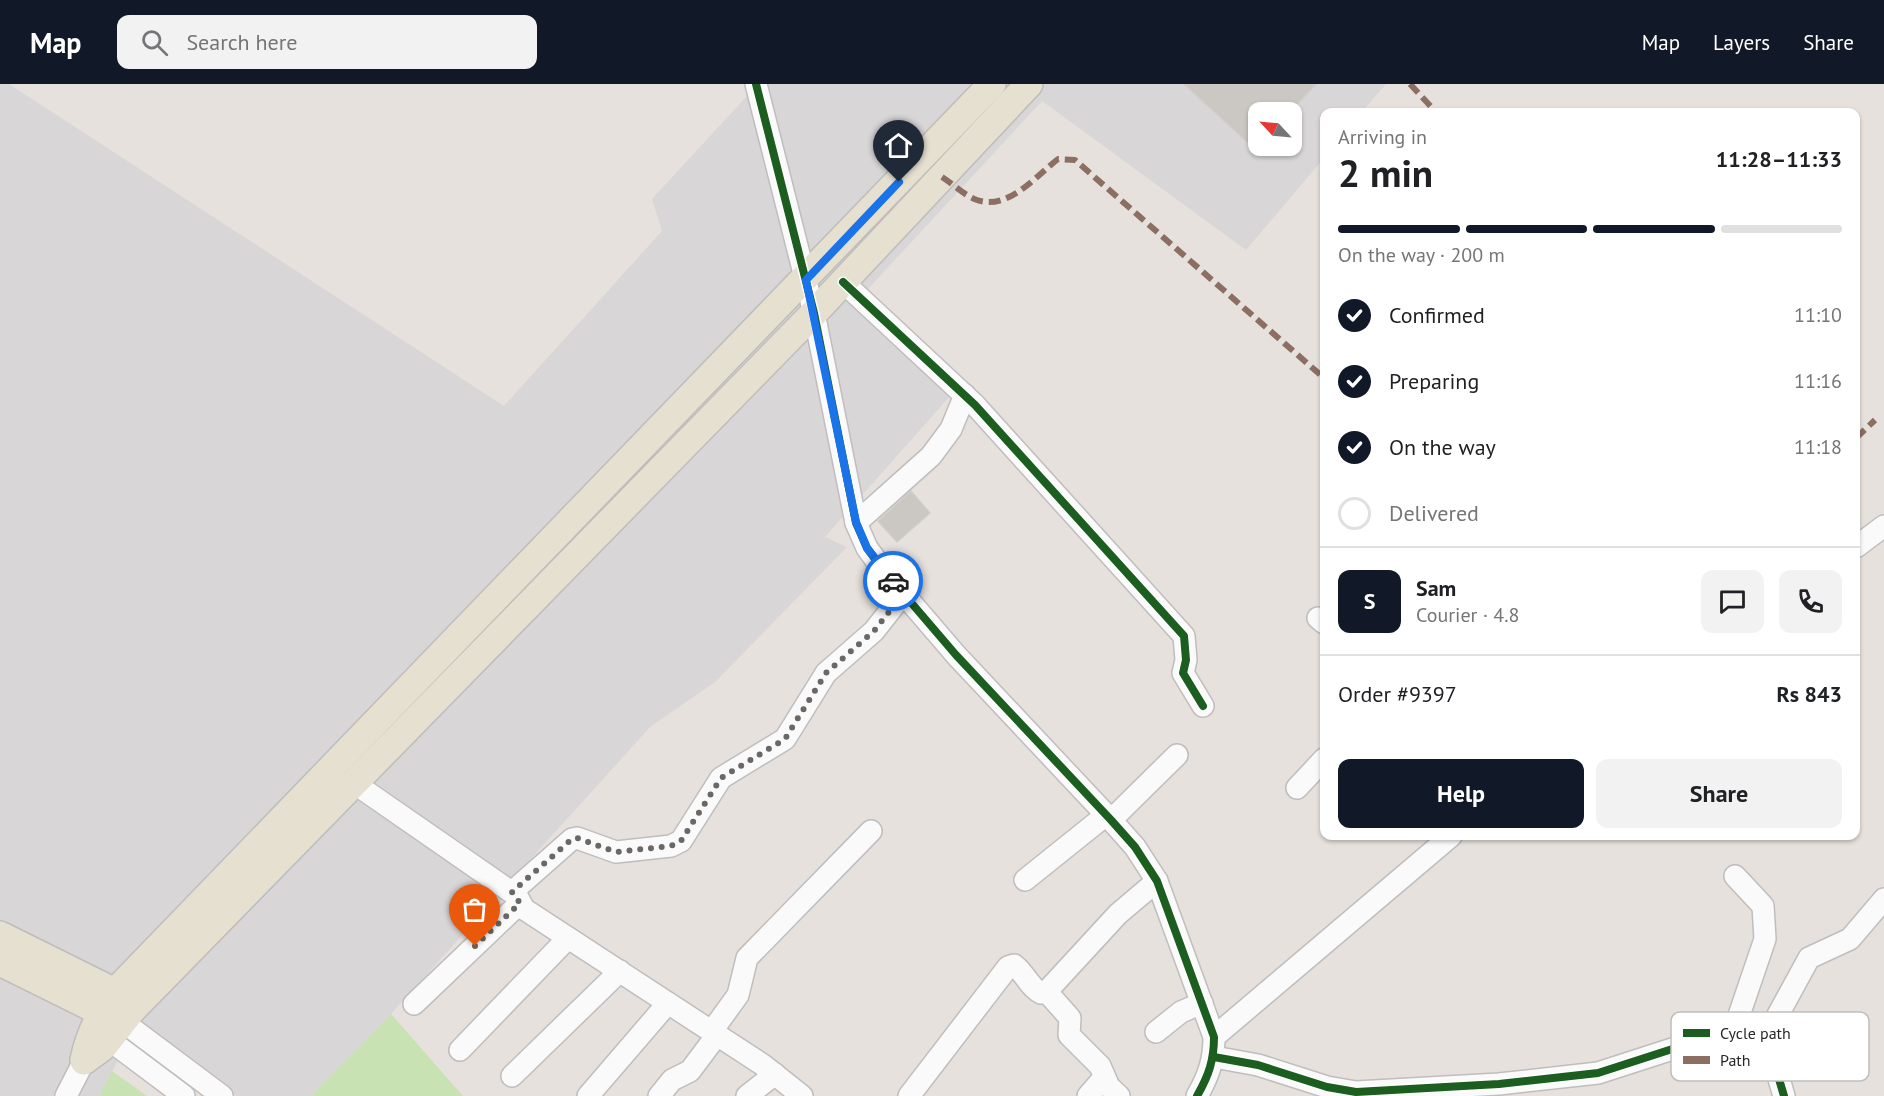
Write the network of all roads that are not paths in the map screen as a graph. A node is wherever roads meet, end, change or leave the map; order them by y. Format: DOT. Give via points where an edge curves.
graph roads {
  1 [pos="756,84"];
  2 [pos="992,84"];
  3 [pos="1029,84"];
  4 [pos="806,280"];
  5 [pos="843,282"];
  6 [pos="814,313"];
  7 [pos="965,395"];
  8 [pos="856,522"];
  9 [pos="1884,526"];
  10 [pos="1860,544"];
  11 [pos="903,594"];
  12 [pos="1203,706"];
  13 [pos="1177,755"];
  14 [pos="1320,763"];
  15 [pos="354,783"];
  16 [pos="1297,788"];
  17 [pos="1109,817"];
  18 [pos="871,831"];
  19 [pos="1440,840"];
  20 [pos="1736,876"];
  21 [pos="1025,880"];
  22 [pos="1157,881"];
  23 [pos="516,898"];
  24 [pos="1884,899"];
  25 [pos="0,935"];
  26 [pos="568,938"];
  27 [pos="0,962"];
  28 [pos="620,971"];
  29 [pos="1046,991"];
  30 [pos="668,1003"];
  31 [pos="1202,1003"];
  32 [pos="414,1004"];
  33 [pos="1740,1012"];
  34 [pos="1780,1012"];
  35 [pos="116,1017"];
  36 [pos="1156,1032"];
  37 [pos="715,1033"];
  38 [pos="1214,1047"];
  39 [pos="1671,1049"];
  40 [pos="460,1050"];
  41 [pos="84,1061"];
  42 [pos="775,1074"];
  43 [pos="512,1076"];
  44 [pos="1780,1081"];
  45 [pos="1113,1089"];
  46 [pos="66,1096"];
  47 [pos="184,1096"];
  48 [pos="222,1096"];
  49 [pos="588,1096"];
  50 [pos="659,1096"];
  51 [pos="747,1096"];
  52 [pos="802,1096"];
  53 [pos="909,1096"];
  54 [pos="1089,1096"];
  55 [pos="1197,1096"];
  56 [pos="1784,1096"];
  1 -- 4 [label="street"];
  2 -- 4 [label="main road"];
  3 -- 5 [label="main road"];
  4 -- 6 [label="street"];
  4 -- 35 [label="main road"];
  5 -- 6 [label="main road"];
  5 -- 7 [label="street"];
  6 -- 8 [label="street"];
  6 -- 15 [label="main road"];
  7 -- 8 [label="street" via="951,429 931,456"];
  7 -- 12 [label="street" via="1184,636 1186,660 1182,673"];
  8 -- 11 [label="street" via="867,548"];
  9 -- 10 [label="street"];
  11 -- 17 [label="street"];
  11 -- 23 [label="street" via="874,631 826,673 785,739 721,778 681,841 671,846 616,852 572,839"];
  13 -- 17 [label="street"];
  14 -- 16 [label="street"];
  15 -- 23 [label="street"];
  15 -- 35 [label="main road"];
  17 -- 21 [label="street"];
  17 -- 22 [label="street"];
  18 -- 37 [label="street" via="747,958 738,995"];
  19 -- 38 [label="street"];
  20 -- 33 [label="street" via="1763,906 1765,939"];
  22 -- 29 [label="street" via="1118,914"];
  22 -- 31 [label="street"];
  23 -- 26 [label="street" via="524,909"];
  23 -- 32 [label="street"];
  24 -- 34 [label="street" via="1850,939 1809,958"];
  25 -- 35 [label="main road"];
  26 -- 28 [label="street"];
  26 -- 40 [label="street"];
  27 -- 35 [label="main road"];
  28 -- 30 [label="street"];
  28 -- 43 [label="street"];
  29 -- 45 [label="street" via="1070,1018 1070,1035 1100,1066"];
  29 -- 53 [label="street" via="1036,990 1014,965 1008,968"];
  30 -- 37 [label="street"];
  30 -- 49 [label="street"];
  31 -- 36 [label="street" via="1181,1012"];
  31 -- 38 [label="street"];
  35 -- 41 [label="main road"];
  35 -- 47 [label="street"];
  35 -- 48 [label="street"];
  37 -- 42 [label="street"];
  37 -- 50 [label="street" via="690,1071 672,1080"];
  38 -- 39 [label="street" via="1258,1065 1356,1092 1499,1084 1598,1073"];
  38 -- 55 [label="street" via="1209,1074"];
  41 -- 46 [label="street"];
  42 -- 51 [label="street"];
  42 -- 52 [label="street"];
  44 -- 56 [label="street"];
  45 -- 54 [label="street" via="1098,1082"];
}
